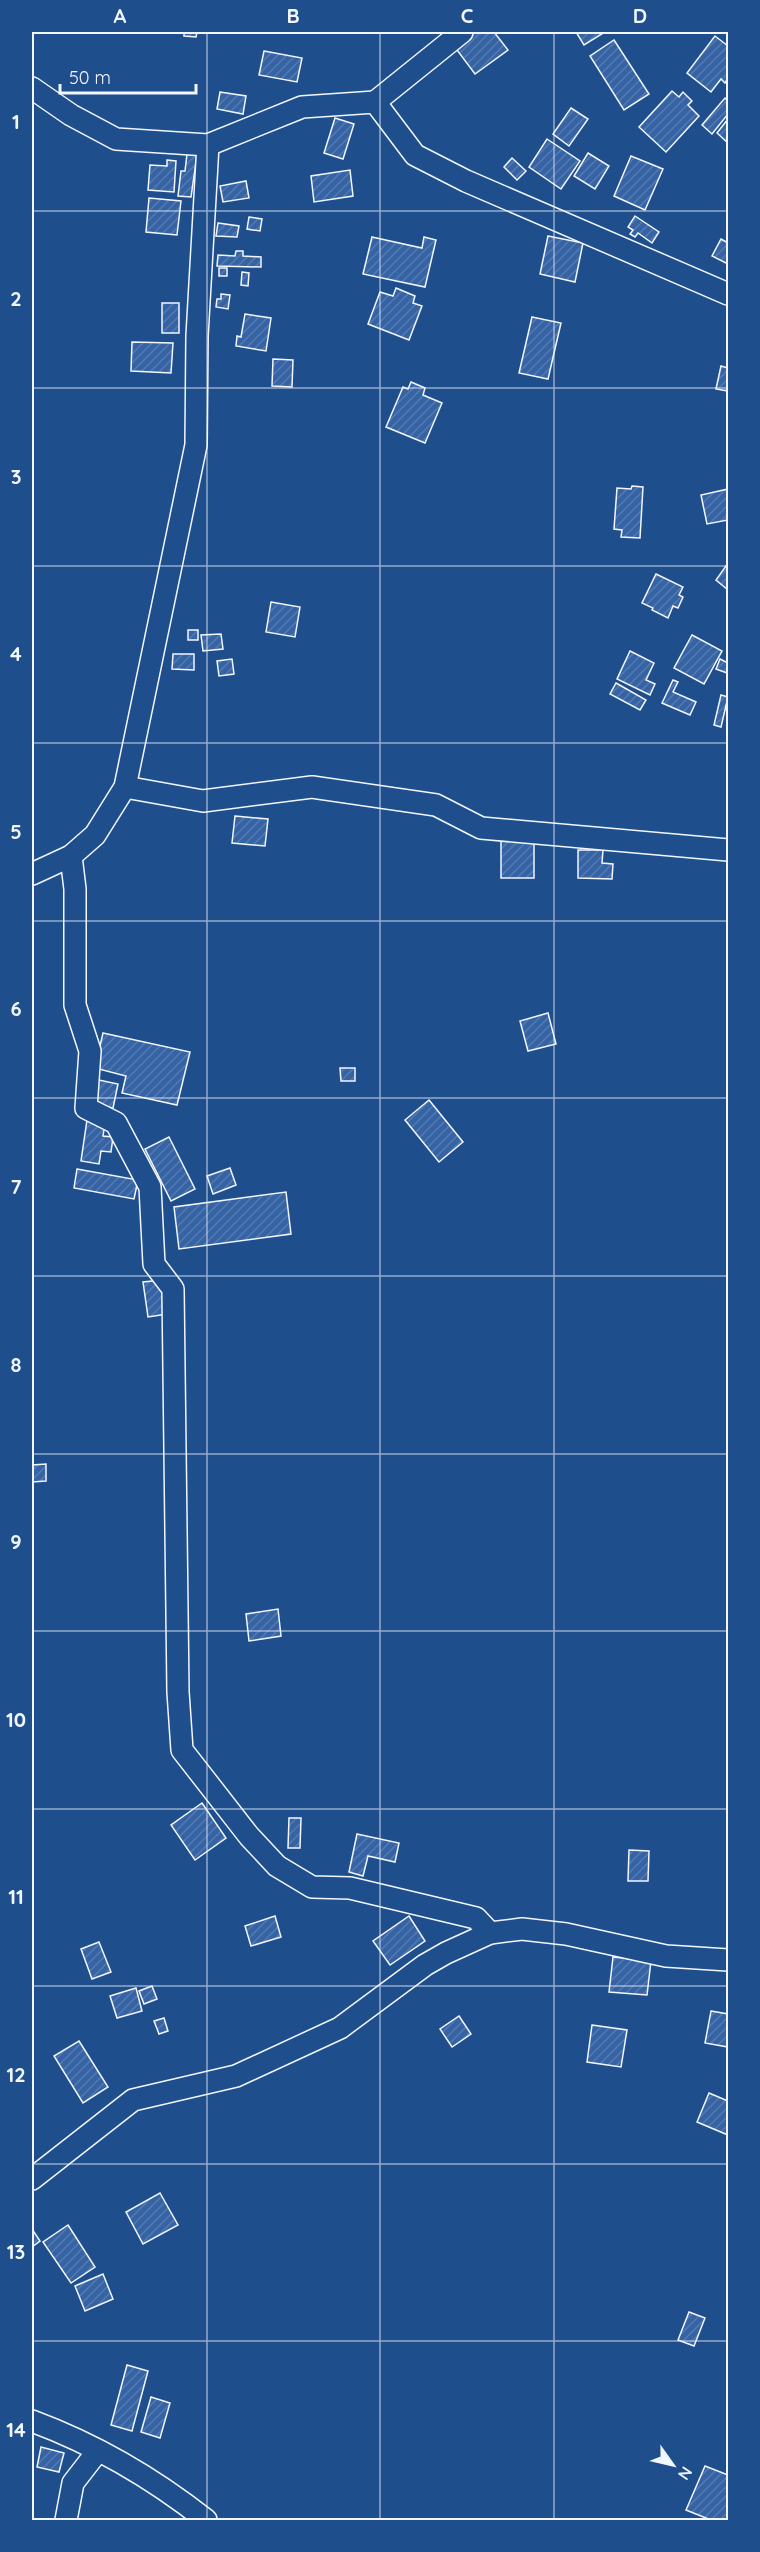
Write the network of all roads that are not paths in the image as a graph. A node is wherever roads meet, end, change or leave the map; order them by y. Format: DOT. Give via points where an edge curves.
graph roads {
  1 [pos="462,32"];
  2 [pos="32,88"];
  3 [pos="375,102"];
  4 [pos="208,145"];
  5 [pos="729,294"];
  6 [pos="125,787"];
  7 [pos="729,850"];
  8 [pos="71,856"];
  9 [pos="32,874"];
  10 [pos="490,1933"];
  11 [pos="729,1960"];
  12 [pos="32,2179"];
  13 [pos="32,2421"];
  14 [pos="98,2452"];
  15 [pos="66,2520"];
  16 [pos="206,2520"];
  1 -- 3 [label="street"];
  2 -- 4 [label="street" via="70,116 116,139"];
  3 -- 4 [label="street" via="302,107"];
  3 -- 5 [label="street" via="415,155 466,181"];
  4 -- 6 [label="street" via="197,336 196,445"];
  6 -- 7 [label="street" via="203,801 312,787 436,805 481,828"];
  6 -- 8 [label="street" via="95,835"];
  8 -- 9 [label="street"];
  8 -- 10 [label="street" via="75,889 75,1005 90,1051 86,1108 116,1124 150,1187 154,1264 173,1289 182,1750 277,1866 312,1887 351,1888 476,1918"];
  10 -- 11 [label="street" via="522,1929 566,1934 666,1956"];
  10 -- 12 [label="street" via="425,1965 340,2028 236,2076 133,2100"];
  13 -- 14 [label="street"];
  14 -- 15 [label="street" via="73,2482"];
  14 -- 16 [label="street" via="176,2496"];
}
